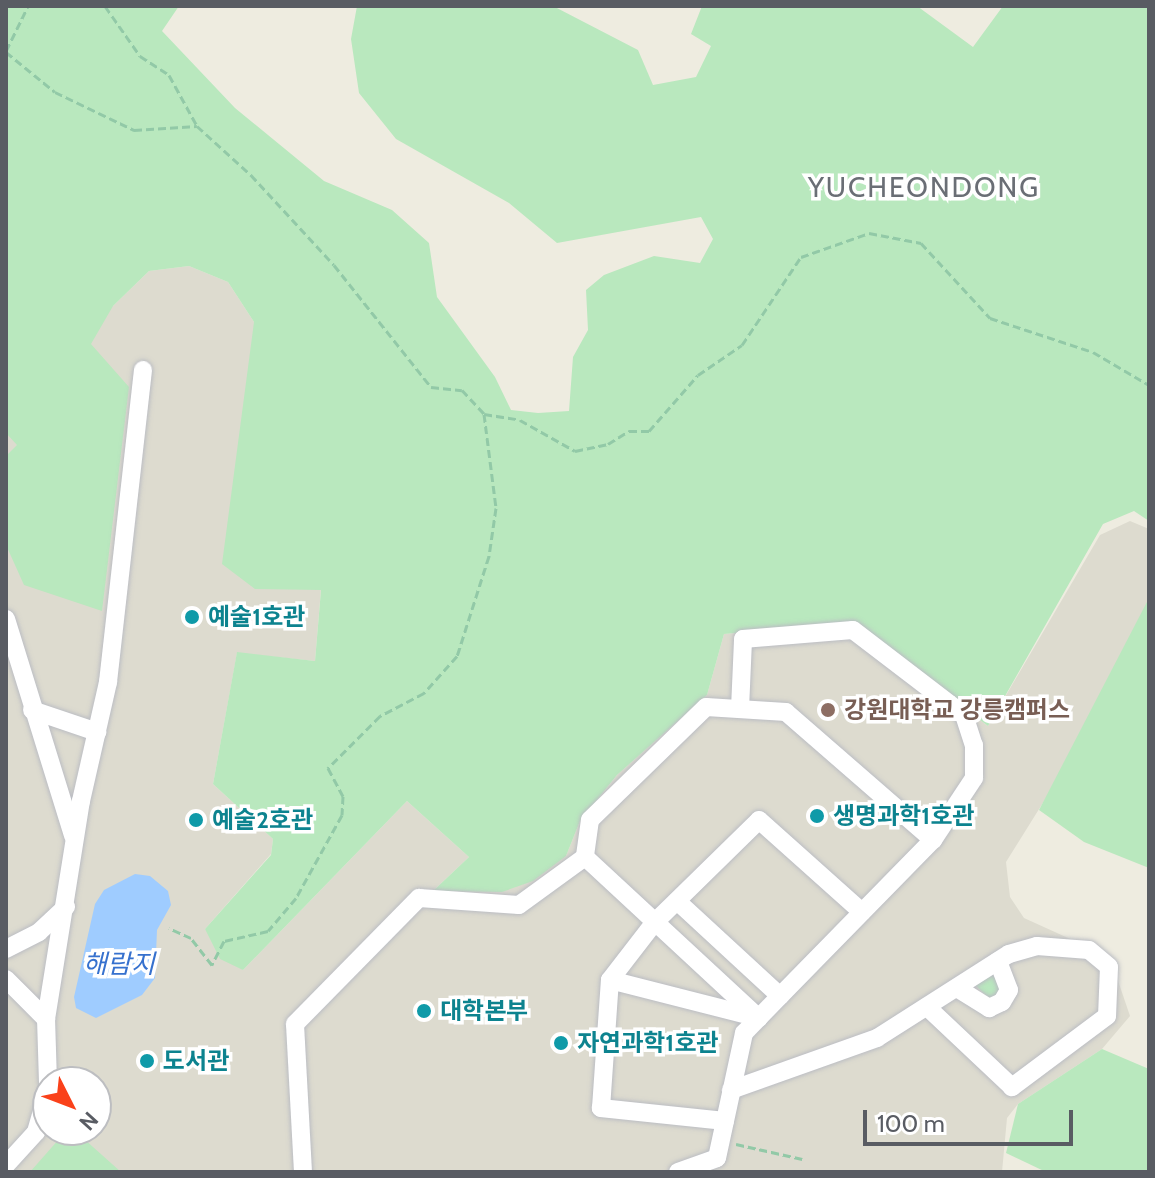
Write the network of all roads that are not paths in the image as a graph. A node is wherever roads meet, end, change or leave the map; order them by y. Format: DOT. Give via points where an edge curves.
graph roads {
  1 [pos="143,370"];
  2 [pos="6,619"];
  3 [pos="740,709"];
  4 [pos="32,710"];
  5 [pos="97,732"];
  6 [pos="933,840"];
  7 [pos="75,843"];
  8 [pos="585,857"];
  9 [pos="677,901"];
  10 [pos="66,907"];
  11 [pos="862,912"];
  12 [pos="654,923"];
  13 [pos="6,949"];
  14 [pos="998,961"];
  15 [pos="6,979"];
  16 [pos="610,980"];
  17 [pos="957,988"];
  18 [pos="780,996"];
  19 [pos="927,1007"];
  20 [pos="759,1018"];
  21 [pos="46,1019"];
  22 [pos="47,1066"];
  23 [pos="731,1090"];
  24 [pos="725,1121"];
  25 [pos="32,1136"];
  26 [pos="6,1165"];
  27 [pos="303,1172"];
  28 [pos="678,1172"];
  1 -- 5 [label="lane" via="108,682"];
  2 -- 4 [label="lane"];
  3 -- 6 [label="lane" via="786,712"];
  3 -- 6 [label="lane" via="743,639 853,630 964,715 974,745 974,778"];
  3 -- 8 [label="lane" via="706,707 695,717 590,820"];
  4 -- 5 [label="lane"];
  4 -- 7 [label="lane"];
  5 -- 7 [label="lane"];
  6 -- 11 [label="lane"];
  7 -- 10 [label="lane"];
  8 -- 12 [label="lane"];
  8 -- 27 [label="lane" via="519,905 419,898 295,1024"];
  9 -- 11 [label="lane" via="759,820"];
  9 -- 12 [label="lane"];
  9 -- 18 [label="lane"];
  10 -- 13 [label="lane" via="39,932"];
  10 -- 21 [label="lane"];
  11 -- 18 [label="lane"];
  12 -- 16 [label="lane"];
  12 -- 20 [label="lane"];
  14 -- 17 [label="lane"];
  14 -- 17 [label="lane" via="1009,990 1002,1002 989,1008"];
  14 -- 19 [label="lane" via="1037,946 1089,950 1109,967 1107,1016 1012,1087"];
  15 -- 21 [label="lane"];
  16 -- 20 [label="lane"];
  16 -- 24 [label="lane" via="601,1108"];
  17 -- 19 [label="lane"];
  18 -- 20 [label="lane"];
  19 -- 23 [label="lane" via="877,1038"];
  20 -- 23 [label="lane" via="744,1033"];
  21 -- 22 [label="lane"];
  23 -- 24 [label="lane"];
  24 -- 28 [label="lane" via="717,1158"];
  25 -- 26 [label="lane"];
}
